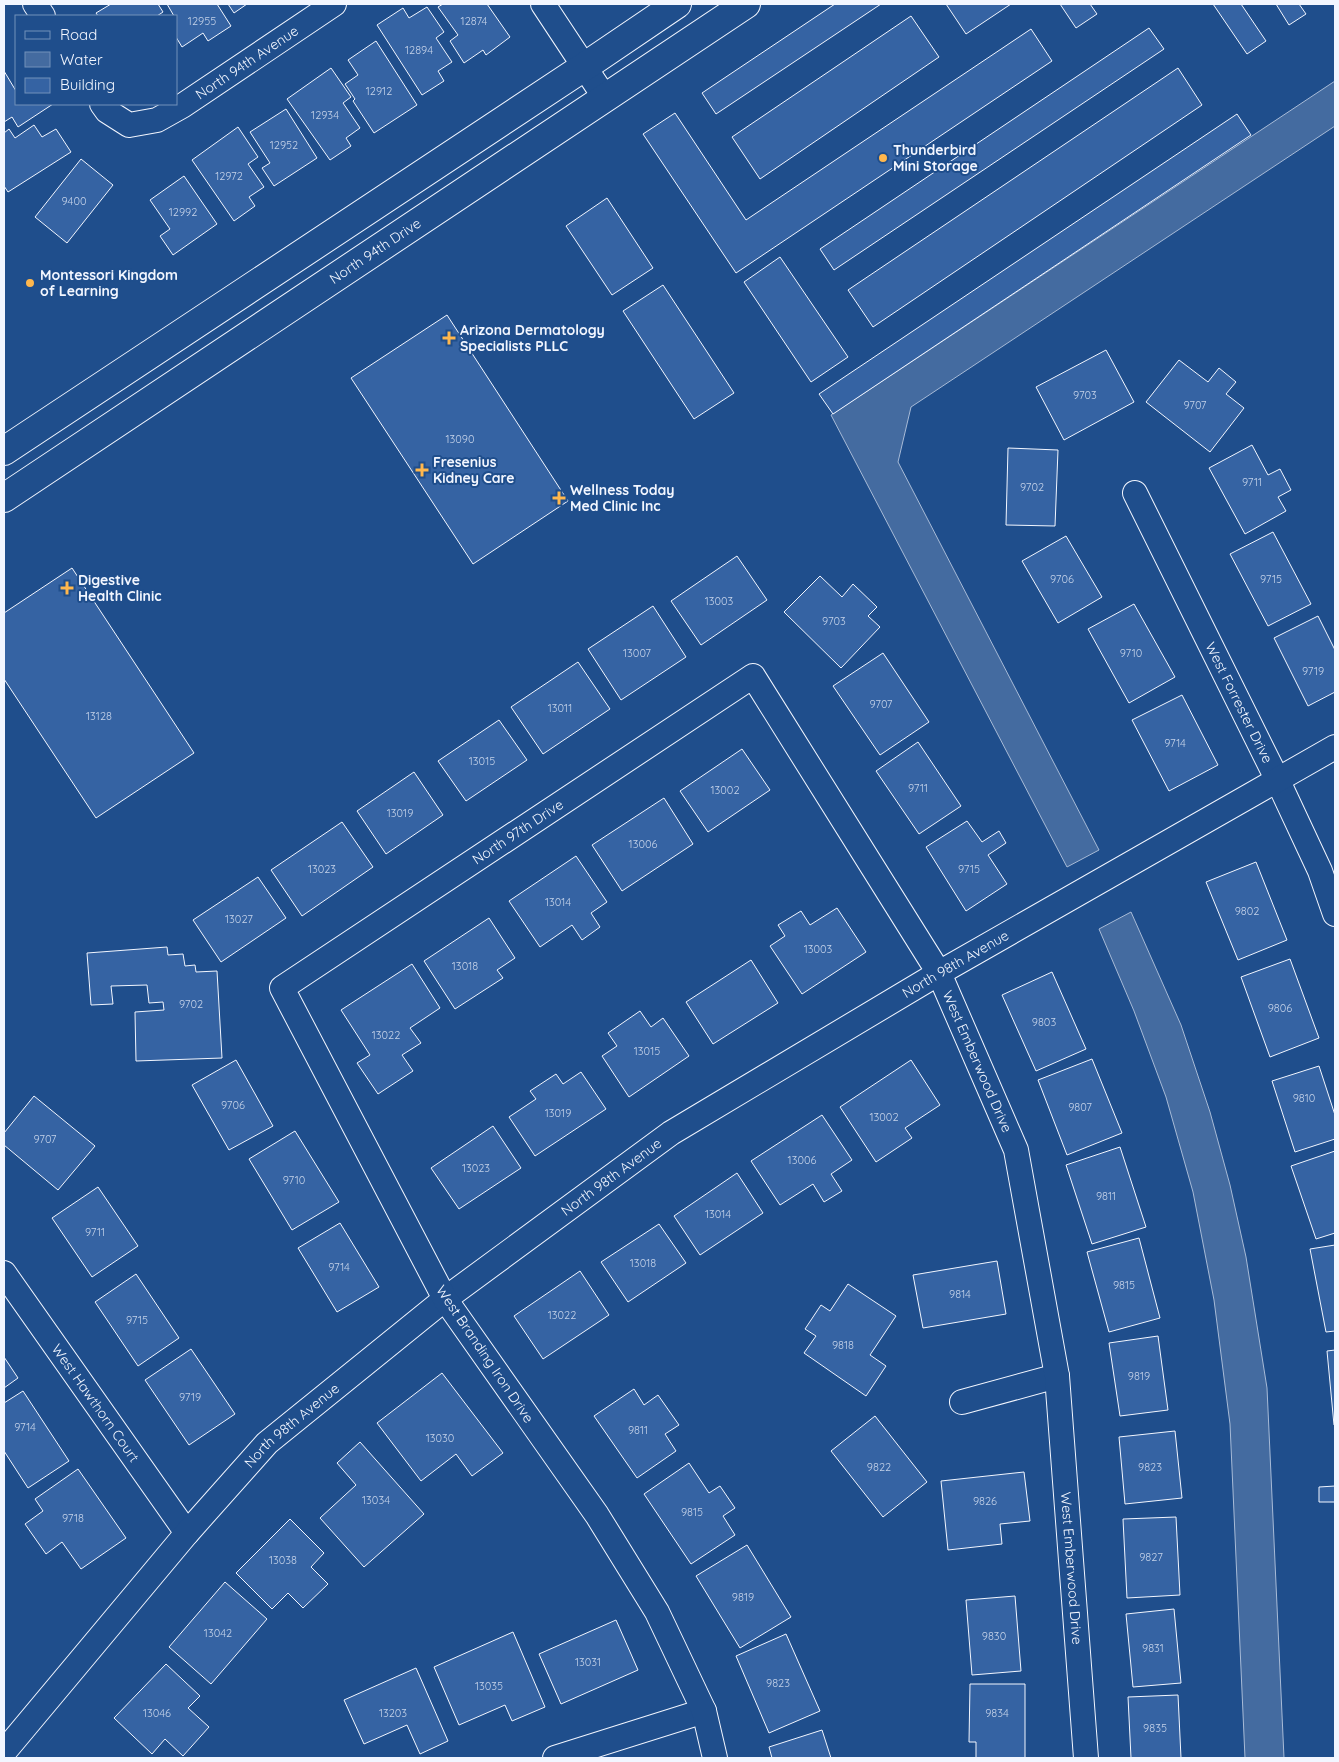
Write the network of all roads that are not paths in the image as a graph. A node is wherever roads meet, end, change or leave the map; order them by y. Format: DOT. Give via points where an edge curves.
graph roads {
  1 [pos="35,4"];
  2 [pos="334,4"];
  3 [pos="543,4"];
  4 [pos="677,4"];
  5 [pos="746,4"];
  6 [pos="42,15"];
  7 [pos="584,67"];
  8 [pos="605,98"];
  9 [pos="103,105"];
  10 [pos="78,402"];
  11 [pos="98,436"];
  12 [pos="4,452"];
  13 [pos="1135,493"];
  14 [pos="4,498"];
  15 [pos="753,676"];
  16 [pos="1335,748"];
  17 [pos="1278,781"];
  18 [pos="1335,914"];
  19 [pos="939,973"];
  20 [pos="282,988"];
  21 [pos="4,1272"];
  22 [pos="444,1299"];
  23 [pos="1057,1376"];
  24 [pos="962,1402"];
  25 [pos="188,1533"];
  26 [pos="704,1712"];
  27 [pos="4,1752"];
  28 [pos="555,1758"];
  29 [pos="715,1758"];
  30 [pos="1086,1758"];
  1 -- 6 [label="street"];
  2 -- 9 [label="street, North 94th Avenue" via="157,120 129,125"];
  3 -- 7 [label="street"];
  4 -- 7 [label="street"];
  5 -- 8 [label="street, North 94th Drive"];
  7 -- 8 [label="street"];
  7 -- 10 [label="street"];
  8 -- 11 [label="street, North 94th Drive"];
  10 -- 11 [label="street"];
  10 -- 12 [label="street"];
  11 -- 14 [label="street, North 94th Drive"];
  13 -- 17 [label="street, West Forrester Drive"];
  15 -- 19 [label="street, West Emberwood Drive"];
  15 -- 20 [label="street, North 97th Drive"];
  16 -- 17 [label="street, North 98th Avenue"];
  17 -- 18 [label="street, West Forrester Drive" via="1320,871"];
  17 -- 19 [label="street, North 98th Avenue"];
  19 -- 22 [label="street, North 98th Avenue" via="671,1133"];
  19 -- 23 [label="street, West Emberwood Drive" via="1016,1150"];
  20 -- 22 [label="street, West Branding Iron Drive"];
  21 -- 25 [label="street, West Hawthorn Court"];
  22 -- 25 [label="street, North 98th Avenue" via="267,1443"];
  22 -- 26 [label="street, West Branding Iron Drive" via="597,1515 657,1612"];
  23 -- 24 [label="street"];
  23 -- 30 [label="street, West Emberwood Drive"];
  25 -- 27 [label="street, North 98th Avenue"];
  26 -- 28 [label="street"];
  26 -- 29 [label="street, West Branding Iron Drive"];
}
